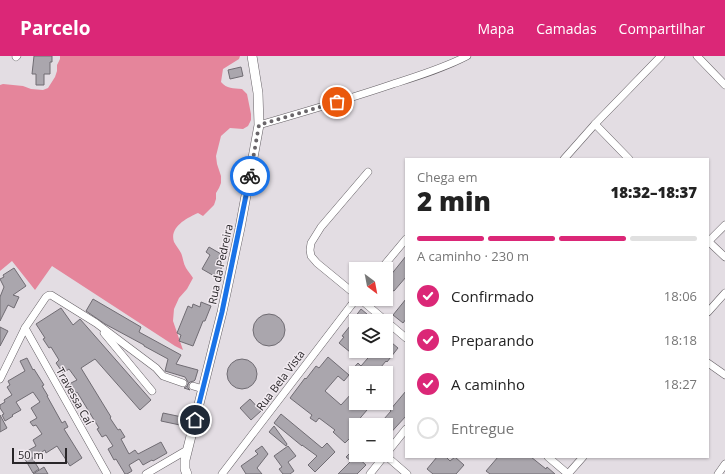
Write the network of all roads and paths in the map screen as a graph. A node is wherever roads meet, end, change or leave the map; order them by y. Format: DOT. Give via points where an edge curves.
graph roads {
  1 [pos="252,56"];
  2 [pos="467,56"];
  3 [pos="661,56"];
  4 [pos="697,56"];
  5 [pos="725,85"];
  6 [pos="595,124"];
  7 [pos="259,125"];
  8 [pos="565,158"];
  9 [pos="628,158"];
  10 [pos="368,172"];
  11 [pos="725,225"];
  12 [pos="405,240"];
  13 [pos="709,240"];
  14 [pos="709,242"];
  15 [pos="725,258"];
  16 [pos="387,262"];
  17 [pos="349,290"];
  18 [pos="725,293"];
  19 [pos="351,306"];
  20 [pos="368,306"];
  21 [pos="709,311"];
  22 [pos="96,324"];
  23 [pos="24,328"];
  24 [pos="405,337"];
  25 [pos="709,364"];
  26 [pos="725,375"];
  27 [pos="0,379"];
  28 [pos="183,383"];
  29 [pos="193,386"];
  30 [pos="203,389"];
  31 [pos="152,392"];
  32 [pos="405,430"];
  33 [pos="393,445"];
  34 [pos="187,450"];
  35 [pos="549,458"];
  36 [pos="582,458"];
  37 [pos="379,462"];
  38 [pos="393,462"];
  39 [pos="725,464"];
  40 [pos="107,474"];
  41 [pos="146,474"];
  42 [pos="187,474"];
  43 [pos="222,474"];
  44 [pos="370,474"];
  45 [pos="407,474"];
  46 [pos="568,474"];
  47 [pos="718,474"];
  1 -- 7 [label="street, Rua da Pedreira" via="258,94"];
  2 -- 7 [label="street" via="452,64 362,95"];
  3 -- 6 [label="street"];
  4 -- 5 [label="street"];
  6 -- 8 [label="street"];
  6 -- 9 [label="street"];
  7 -- 30 [label="street, Rua da Pedreira" via="240,228"];
  10 -- 17 [label="street" via="311,243 311,256"];
  11 -- 13 [label="street"];
  12 -- 16 [label="street"];
  14 -- 15 [label="street"];
  18 -- 21 [label="street"];
  19 -- 43 [label="street, Rua Bela Vista"];
  20 -- 24 [label="street"];
  22 -- 23 [label="street" via="49,295"];
  22 -- 28 [label="street" via="156,368 163,376"];
  22 -- 31 [label="street"];
  23 -- 27 [label="street"];
  23 -- 40 [label="street, Travessa Caí"];
  25 -- 26 [label="street"];
  29 -- 30 [label="street"];
  30 -- 34 [label="street, Rua da Pedreira"];
  32 -- 33 [label="street"];
  34 -- 41 [label="street"];
  34 -- 42 [label="street, Rua da Pedreira"];
  35 -- 46 [label="street"];
  36 -- 46 [label="street"];
  37 -- 44 [label="street"];
  38 -- 45 [label="street"];
  39 -- 47 [label="street"];
}
